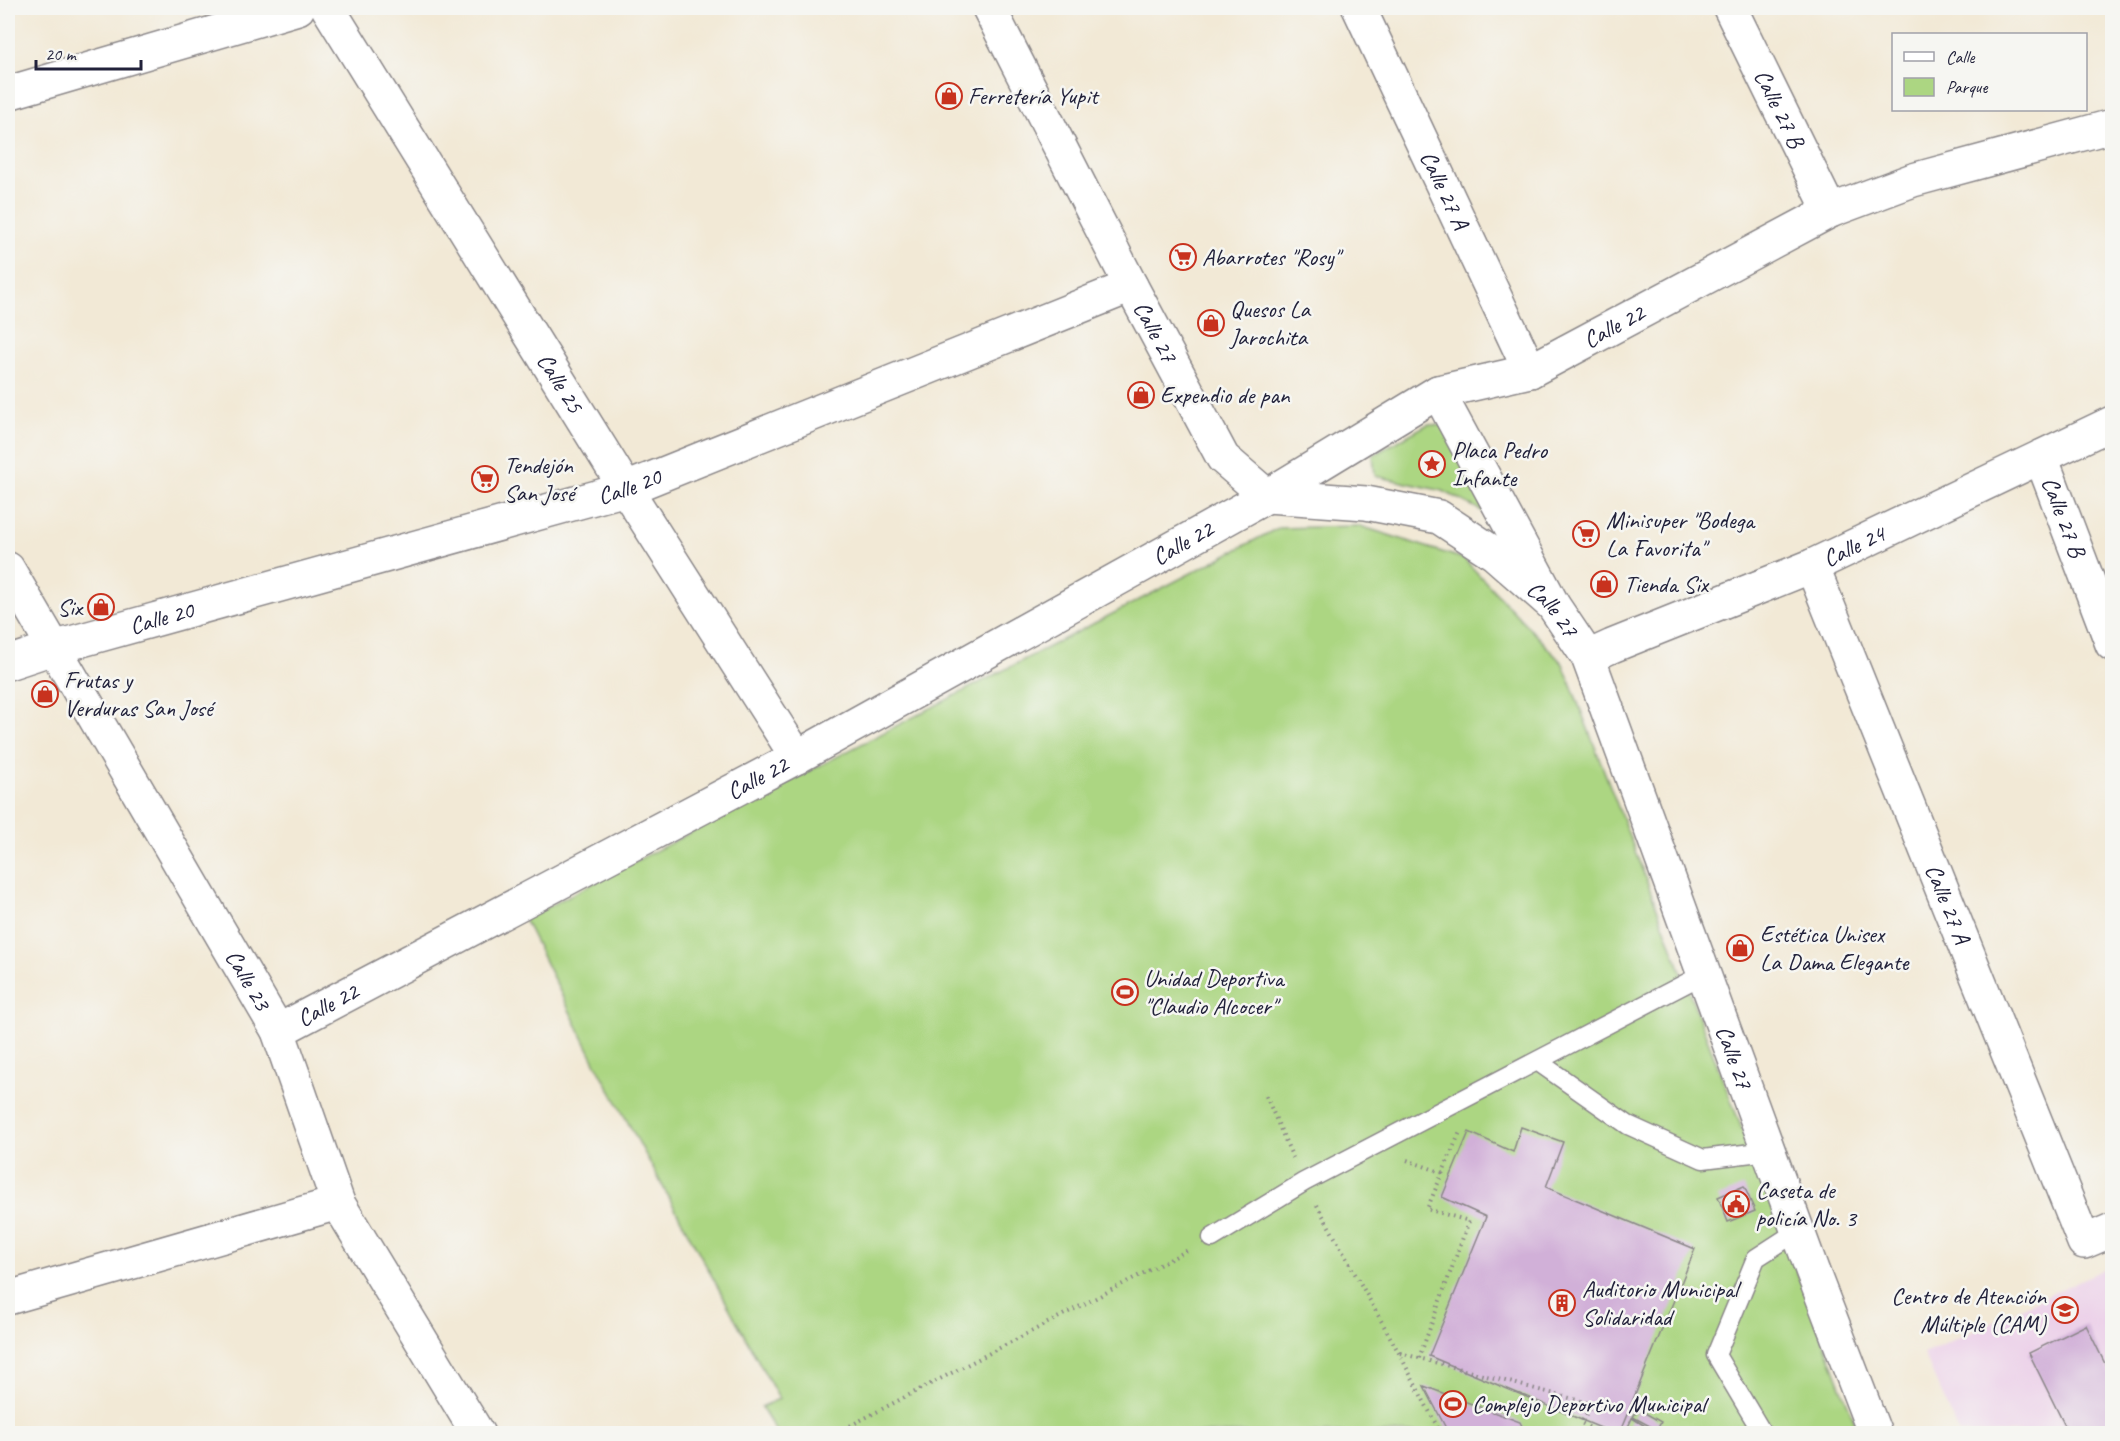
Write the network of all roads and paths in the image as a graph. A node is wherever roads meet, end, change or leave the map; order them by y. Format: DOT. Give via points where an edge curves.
graph roads {
  1 [pos="298,8"];
  2 [pos="328,8"];
  3 [pos="989,8"];
  4 [pos="1359,8"];
  5 [pos="1730,8"];
  6 [pos="8,93"];
  7 [pos="2112,126"];
  8 [pos="1830,211"];
  9 [pos="1131,286"];
  10 [pos="1530,371"];
  11 [pos="1438,392"];
  12 [pos="2112,423"];
  13 [pos="2041,457"];
  14 [pos="626,489"];
  15 [pos="1267,496"];
  16 [pos="1812,566"];
  17 [pos="8,569"];
  18 [pos="1553,605"];
  19 [pos="2112,644"];
  20 [pos="53,648"];
  21 [pos="1588,657"];
  22 [pos="8,663"];
  23 [pos="797,757"];
  24 [pos="1704,974"];
  25 [pos="278,1031"];
  26 [pos="1537,1061"];
  27 [pos="1476,1093"];
  28 [pos="1266,1096"];
  29 [pos="1768,1151"];
  30 [pos="1304,1182"];
  31 [pos="338,1203"];
  32 [pos="1798,1231"];
  33 [pos="2098,1236"];
  34 [pos="1212,1238"];
  35 [pos="8,1298"];
  36 [pos="1399,1353"];
  37 [pos="1419,1358"];
  38 [pos="478,1434"];
  39 [pos="834,1434"];
  40 [pos="1441,1434"];
  41 [pos="1602,1434"];
  42 [pos="1763,1434"];
  43 [pos="1875,1434"];
  1 -- 6 [label="street"];
  2 -- 14 [label="street, Calle 25"];
  3 -- 9 [label="street, Calle 27"];
  4 -- 10 [label="street, Calle 27 A"];
  5 -- 8 [label="street, Calle 27 B"];
  7 -- 8 [label="street, Calle 22" via="1913,180"];
  8 -- 10 [label="street, Calle 22"];
  9 -- 14 [label="street, Calle 20"];
  9 -- 15 [label="street, Calle 27" via="1223,458"];
  10 -- 11 [label="street, Calle 22"];
  11 -- 15 [label="street, Calle 22"];
  11 -- 18 [label="street"];
  12 -- 13 [label="street, Calle 24"];
  13 -- 16 [label="street, Calle 24"];
  13 -- 19 [label="street, Calle 27 B"];
  14 -- 20 [label="street, Calle 20"];
  14 -- 23 [label="street, Calle 25"];
  15 -- 18 [label="street, Calle 27" via="1366,503 1439,518 1495,554"];
  15 -- 23 [label="street, Calle 22"];
  16 -- 21 [label="street, Calle 24"];
  16 -- 33 [label="street, Calle 27 A"];
  17 -- 20 [label="street, Calle 23"];
  18 -- 21 [label="street, Calle 27"];
  20 -- 22 [label="street, Calle 20"];
  20 -- 25 [label="street, Calle 23"];
  21 -- 24 [label="street, Calle 27"];
  23 -- 25 [label="street, Calle 22"];
  24 -- 26 [label="lane"];
  24 -- 29 [label="street, Calle 27"];
  25 -- 31 [label="street, Calle 23"];
  26 -- 27 [label="lane"];
  26 -- 29 [label="lane" via="1628,1125 1703,1159"];
  27 -- 30 [label="lane"];
  27 -- 37 [label="path" via="1427,1209 1469,1221"];
  28 -- 30 [label="path"];
  29 -- 32 [label="street, Calle 27"];
  30 -- 34 [label="lane"];
  30 -- 36 [label="path"];
  31 -- 35 [label="street"];
  31 -- 38 [label="street, Calle 23"];
  32 -- 42 [label="lane" via="1756,1258 1716,1355"];
  32 -- 43 [label="street, Calle 27"];
  34 -- 39 [label="path"];
  36 -- 37 [label="path"];
  36 -- 40 [label="path"];
  37 -- 41 [label="path" via="1592,1404 1581,1424"];
}
